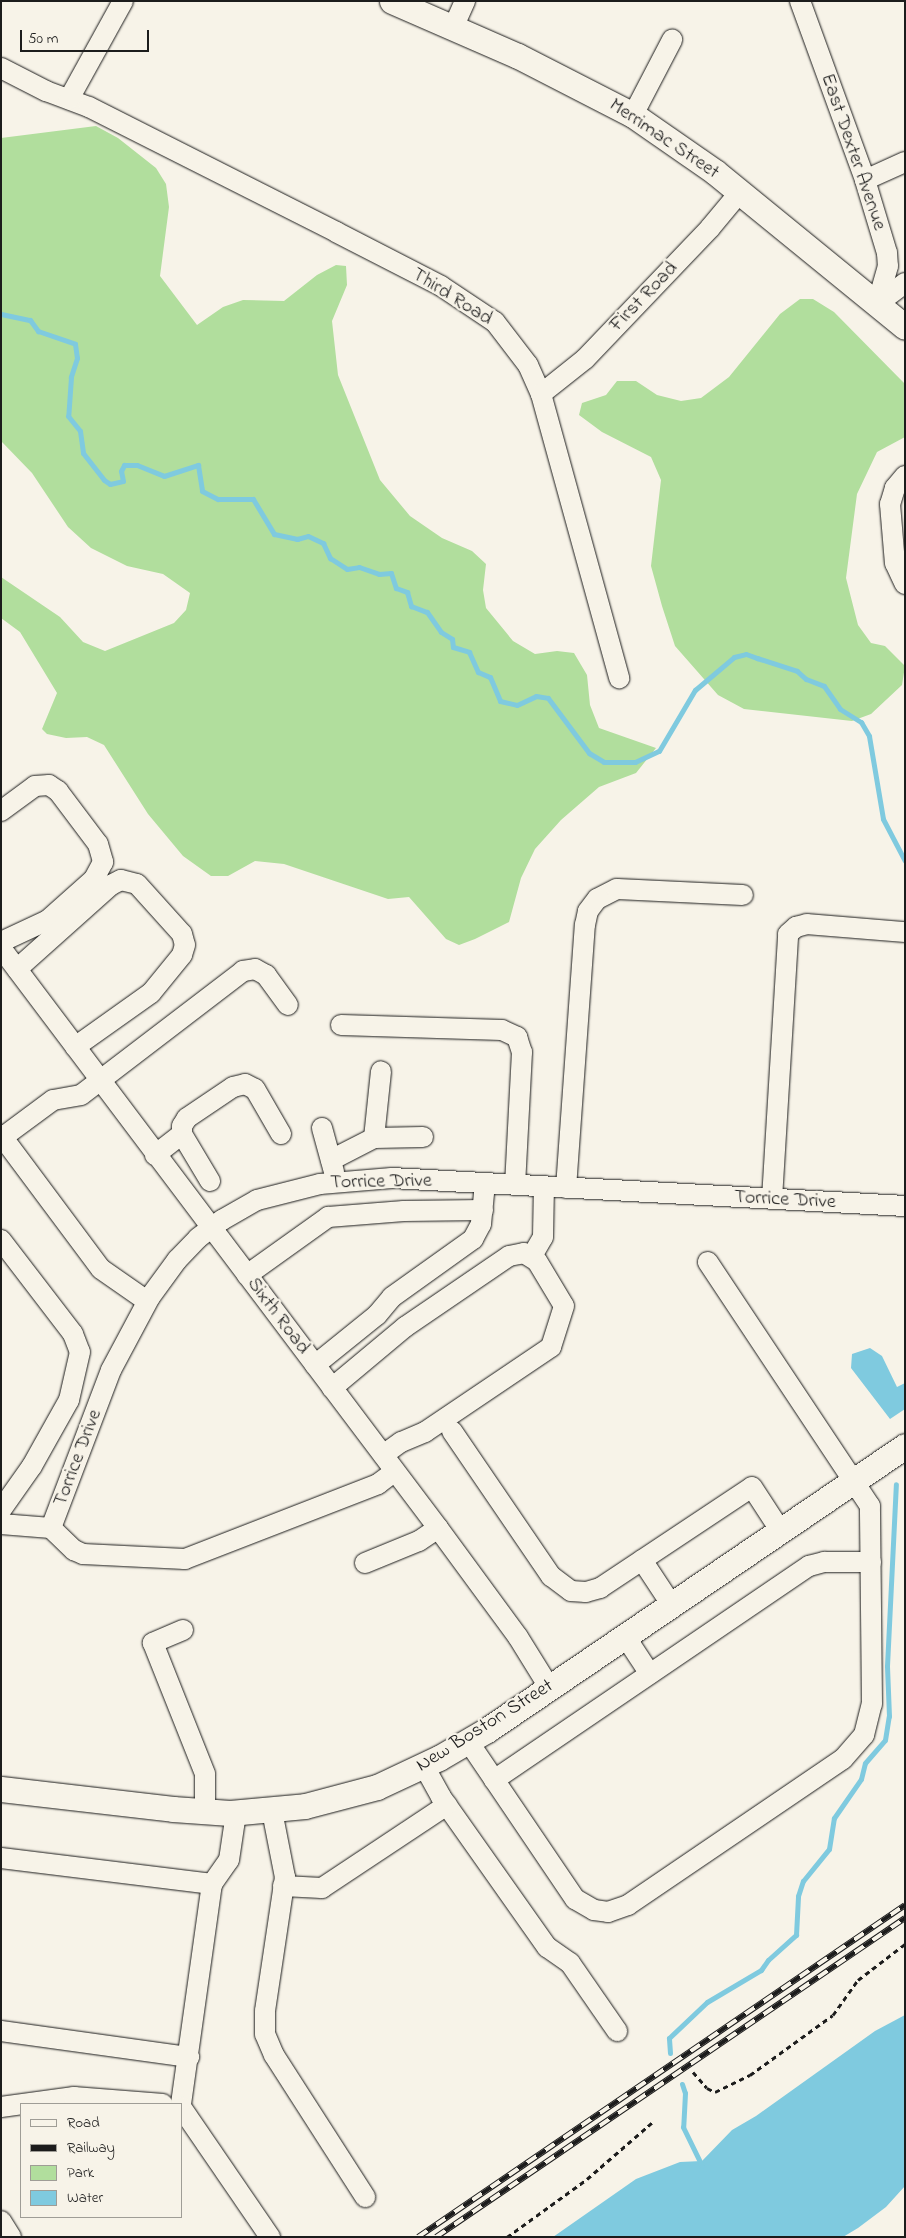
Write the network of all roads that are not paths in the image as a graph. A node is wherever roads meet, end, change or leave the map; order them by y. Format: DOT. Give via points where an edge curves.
graph roads {
  1 [pos="123,1"];
  2 [pos="392,1"];
  3 [pos="465,1"];
  4 [pos="800,1"];
  5 [pos="453,28"];
  6 [pos="672,40"];
  7 [pos="1,68"];
  8 [pos="69,99"];
  9 [pos="633,115"];
  10 [pos="905,162"];
  11 [pos="865,180"];
  12 [pos="740,192"];
  13 [pos="905,283"];
  14 [pos="877,304"];
  15 [pos="905,327"];
  16 [pos="541,394"];
  17 [pos="905,476"];
  18 [pos="905,584"];
  19 [pos="619,678"];
  20 [pos="1,812"];
  21 [pos="743,895"];
  22 [pos="905,932"];
  23 [pos="1,942"];
  24 [pos="1,948"];
  25 [pos="17,969"];
  26 [pos="288,1005"];
  27 [pos="341,1025"];
  28 [pos="75,1047"];
  29 [pos="381,1071"];
  30 [pos="100,1080"];
  31 [pos="322,1128"];
  32 [pos="182,1134"];
  33 [pos="281,1134"];
  34 [pos="2,1136"];
  35 [pos="423,1137"];
  36 [pos="374,1138"];
  37 [pos="155,1155"];
  38 [pos="331,1160"];
  39 [pos="210,1181"];
  40 [pos="337,1181"];
  41 [pos="485,1183"];
  42 [pos="515,1185"];
  43 [pos="544,1186"];
  44 [pos="566,1188"];
  45 [pos="772,1200"];
  46 [pos="905,1206"];
  47 [pos="483,1210"];
  48 [pos="211,1227"];
  49 [pos="1,1240"];
  50 [pos="532,1256"];
  51 [pos="708,1262"];
  52 [pos="247,1275"];
  53 [pos="147,1302"];
  54 [pos="315,1364"];
  55 [pos="332,1388"];
  56 [pos="452,1431"];
  57 [pos="905,1446"];
  58 [pos="389,1463"];
  59 [pos="854,1480"];
  60 [pos="1,1510"];
  61 [pos="1,1524"];
  62 [pos="51,1528"];
  63 [pos="438,1528"];
  64 [pos="780,1530"];
  65 [pos="642,1560"];
  66 [pos="871,1562"];
  67 [pos="365,1563"];
  68 [pos="672,1604"];
  69 [pos="183,1630"];
  70 [pos="624,1636"];
  71 [pos="650,1674"];
  72 [pos="549,1687"];
  73 [pos="468,1741"];
  74 [pos="424,1766"];
  75 [pos="494,1780"];
  76 [pos="1,1789"];
  77 [pos="447,1805"];
  78 [pos="272,1811"];
  79 [pos="205,1812"];
  80 [pos="236,1813"];
  81 [pos="1,1858"];
  82 [pos="212,1884"];
  83 [pos="283,1886"];
  84 [pos="1,2031"];
  85 [pos="617,2031"];
  86 [pos="189,2057"];
  87 [pos="30,2103"];
  88 [pos="150,2103"];
  89 [pos="181,2103"];
  90 [pos="20,2104"];
  91 [pos="1,2107"];
  92 [pos="182,2107"];
  93 [pos="365,2197"];
  94 [pos="1,2221"];
  95 [pos="12,2237"];
  96 [pos="270,2237"];
  1 -- 8 [label="street"];
  2 -- 5 [label="main road, Merrimac Street"];
  3 -- 5 [label="street"];
  4 -- 11 [label="street, East Dexter Avenue"];
  5 -- 9 [label="main road, Merrimac Street" via="526,60"];
  6 -- 9 [label="street"];
  7 -- 8 [label="street, Third Road"];
  8 -- 16 [label="street, Third Road" via="336,232 471,304 503,330 528,365"];
  9 -- 12 [label="main road, Merrimac Street"];
  10 -- 11 [label="street"];
  11 -- 14 [label="street, East Dexter Avenue" via="888,260"];
  12 -- 14 [label="main road, Merrimac Street"];
  12 -- 16 [label="street, First Road" via="710,228 584,359"];
  13 -- 14 [label="street"];
  14 -- 15 [label="main road, Merrimac Street"];
  16 -- 19 [label="street, Third Road"];
  17 -- 18 [label="street" via="895,488 890,504 895,563"];
  20 -- 23 [label="street" via="32,788 46,784 55,789 98,844 103,862 94,879 48,920"];
  21 -- 44 [label="street" via="617,889 597,899 588,911 584,925"];
  22 -- 45 [label="street" via="807,924 788,934 785,941"];
  24 -- 25 [label="street, Sixth Road"];
  25 -- 28 [label="street, Sixth Road"];
  25 -- 28 [label="street" via="111,885 121,880 137,884 180,931 185,941 182,955 151,993"];
  26 -- 30 [label="street" via="266,975 255,970 243,971"];
  27 -- 42 [label="street" via="502,1030 517,1037 522,1052"];
  28 -- 30 [label="street, Sixth Road"];
  29 -- 36 [label="street"];
  30 -- 34 [label="street" via="79,1096 53,1100"];
  30 -- 37 [label="street, Sixth Road"];
  31 -- 38 [label="street"];
  32 -- 33 [label="street" via="185,1120 234,1087 245,1084 258,1091"];
  32 -- 37 [label="street"];
  32 -- 39 [label="street"];
  34 -- 53 [label="street" via="101,1269"];
  35 -- 36 [label="street"];
  36 -- 38 [label="street"];
  37 -- 48 [label="street, Sixth Road"];
  38 -- 40 [label="street"];
  40 -- 41 [label="street, Torrice Drive" via="392,1178"];
  40 -- 48 [label="street, Torrice Drive" via="257,1200"];
  41 -- 42 [label="street, Torrice Drive"];
  41 -- 47 [label="street"];
  42 -- 43 [label="street, Torrice Drive"];
  43 -- 44 [label="street, Torrice Drive"];
  43 -- 50 [label="street" via="543,1237"];
  44 -- 45 [label="street, Torrice Drive"];
  45 -- 46 [label="street, Torrice Drive"];
  47 -- 52 [label="street" via="404,1211 328,1218"];
  47 -- 54 [label="street" via="480,1228 473,1239 392,1297 378,1316"];
  48 -- 52 [label="street, Sixth Road"];
  48 -- 53 [label="street, Torrice Drive" via="177,1260"];
  49 -- 60 [label="street" via="73,1334 80,1352 69,1400 32,1466"];
  50 -- 55 [label="street" via="520,1252 509,1256 405,1327"];
  50 -- 58 [label="street" via="561,1297 563,1315 553,1344"];
  51 -- 59 [label="street"];
  52 -- 54 [label="street, Sixth Road"];
  53 -- 62 [label="street, Torrice Drive" via="111,1370"];
  54 -- 55 [label="street, Sixth Road"];
  55 -- 58 [label="street, Sixth Road"];
  56 -- 65 [label="street" via="558,1583 570,1591 590,1592"];
  57 -- 59 [label="main road, New Boston Street"];
  58 -- 62 [label="street" via="378,1484 186,1559 83,1554 74,1550"];
  58 -- 63 [label="street, Sixth Road"];
  59 -- 64 [label="main road, New Boston Street"];
  59 -- 66 [label="street" via="871,1508"];
  61 -- 62 [label="street"];
  63 -- 67 [label="street" via="419,1541"];
  63 -- 72 [label="street, Sixth Road" via="518,1637"];
  64 -- 65 [label="street" via="752,1487"];
  64 -- 68 [label="main road, New Boston Street"];
  65 -- 68 [label="street"];
  66 -- 71 [label="street" via="824,1562 809,1566"];
  66 -- 75 [label="street" via="872,1709 859,1744 843,1759 628,1904 601,1911 575,1899"];
  68 -- 70 [label="main road, New Boston Street"];
  69 -- 79 [label="street" via="153,1643 205,1774"];
  70 -- 71 [label="street"];
  70 -- 72 [label="main road, New Boston Street"];
  71 -- 75 [label="street"];
  72 -- 73 [label="main road, New Boston Street"];
  73 -- 74 [label="main road, New Boston Street"];
  73 -- 75 [label="street"];
  74 -- 77 [label="street"];
  74 -- 78 [label="main road, New Boston Street" via="343,1798"];
  76 -- 79 [label="main road, New Boston Street"];
  77 -- 83 [label="street" via="322,1888"];
  77 -- 85 [label="street" via="547,1947 570,1963"];
  78 -- 80 [label="main road, New Boston Street"];
  78 -- 83 [label="street" via="285,1877"];
  79 -- 80 [label="main road, New Boston Street"];
  80 -- 82 [label="street" via="229,1860"];
  81 -- 82 [label="street"];
  82 -- 86 [label="street"];
  83 -- 93 [label="street" via="265,2011 266,2034 274,2056"];
  84 -- 86 [label="street"];
  86 -- 89 [label="street"];
  87 -- 88 [label="street" via="74,2097"];
  90 -- 91 [label="street"];
  92 -- 96 [label="street"];
  94 -- 95 [label="street"];
}
